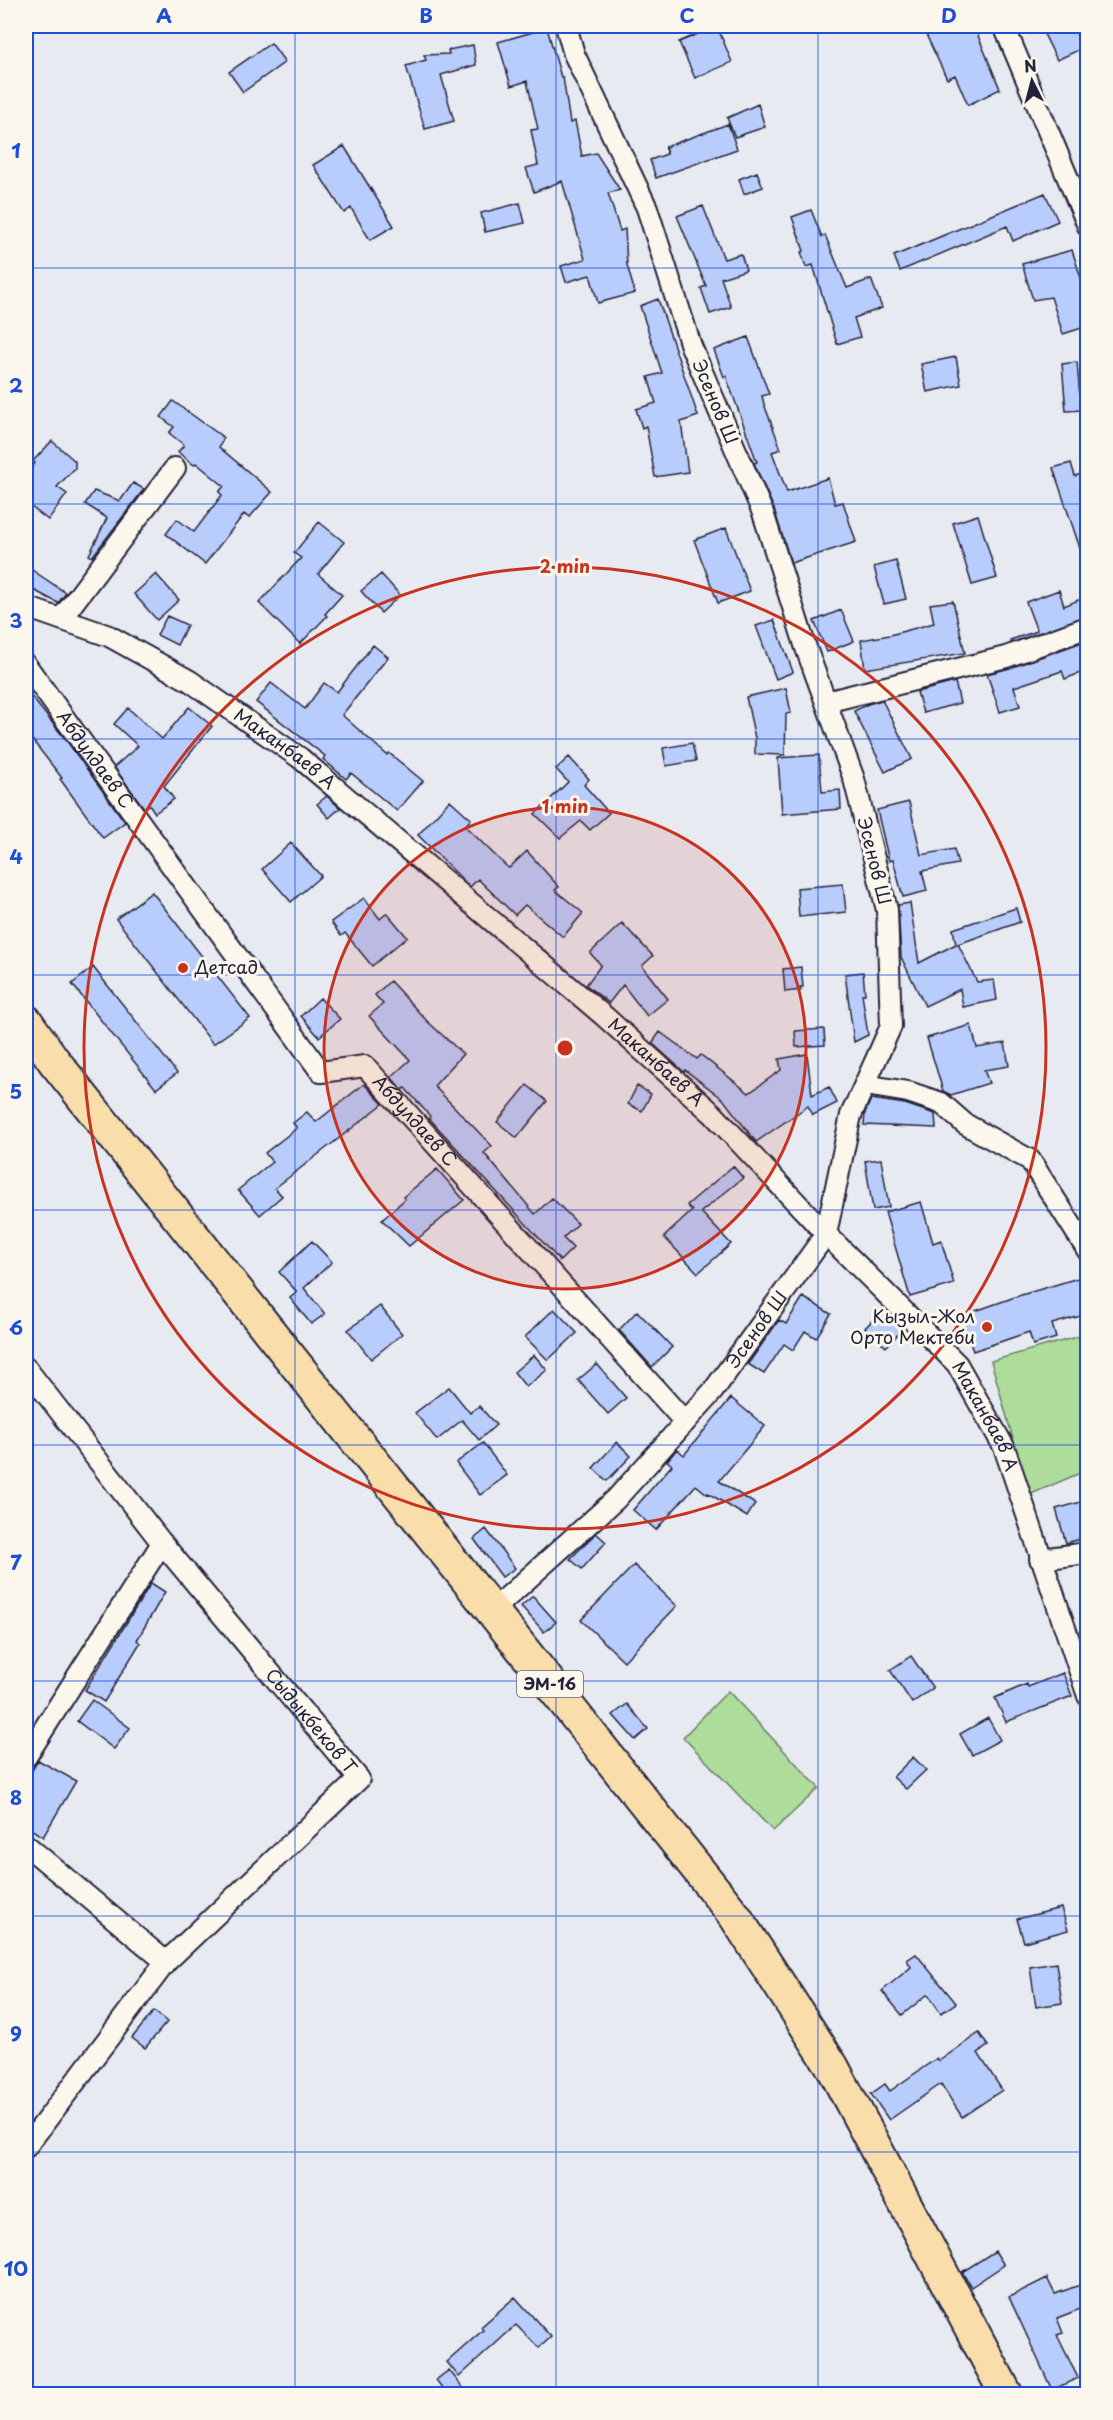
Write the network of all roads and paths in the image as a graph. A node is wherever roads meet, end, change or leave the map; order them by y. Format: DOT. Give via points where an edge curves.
graph roads {
  1 [pos="566,26"];
  2 [pos="1004,26"];
  3 [pos="1088,226"];
  4 [pos="175,468"];
  5 [pos="26,607"];
  6 [pos="61,620"];
  7 [pos="1088,627"];
  8 [pos="26,665"];
  9 [pos="826,702"];
  10 [pos="26,1021"];
  11 [pos="865,1085"];
  12 [pos="826,1234"];
  13 [pos="1088,1251"];
  14 [pos="26,1368"];
  15 [pos="685,1422"];
  16 [pos="162,1544"];
  17 [pos="1088,1553"];
  18 [pos="1041,1559"];
  19 [pos="492,1611"];
  20 [pos="1088,1696"];
  21 [pos="26,1757"];
  22 [pos="26,1845"];
  23 [pos="166,1962"];
  24 [pos="26,2147"];
  25 [pos="1006,2394"];
  1 -- 9 [label="street, Эсенов Ш" via="574,54 647,208 691,346 763,513"];
  2 -- 3 [label="street"];
  4 -- 6 [label="street"];
  5 -- 6 [label="street, Маканбаев А"];
  6 -- 12 [label="street, Маканбаев А" via="108,636 190,681 300,758 704,1106"];
  7 -- 9 [label="street" via="1006,657"];
  8 -- 15 [label="street, Абдулдаев С" via="321,1072 365,1066"];
  9 -- 11 [label="street, Эсенов Ш" via="854,779 887,910 891,1026"];
  10 -- 19 [label="highway, ЭМ-16"];
  11 -- 12 [label="street, Эсенов Ш" via="851,1115"];
  11 -- 13 [label="street" via="941,1102 965,1124 1030,1160"];
  12 -- 15 [label="street, Эсенов Ш" via="713,1391"];
  12 -- 18 [label="street, Маканбаев А" via="957,1364 1004,1447"];
  14 -- 16 [label="street, Сыдыкбеков Т"];
  15 -- 19 [label="street, Эсенов Ш" via="616,1499"];
  16 -- 21 [label="street"];
  16 -- 23 [label="street, Сыдыкбеков Т" via="359,1779"];
  17 -- 18 [label="street"];
  18 -- 20 [label="street, Маканбаев А"];
  19 -- 25 [label="highway, ЭМ-16" via="735,1916 832,2066"];
  22 -- 23 [label="street"];
  23 -- 24 [label="street"];
}
